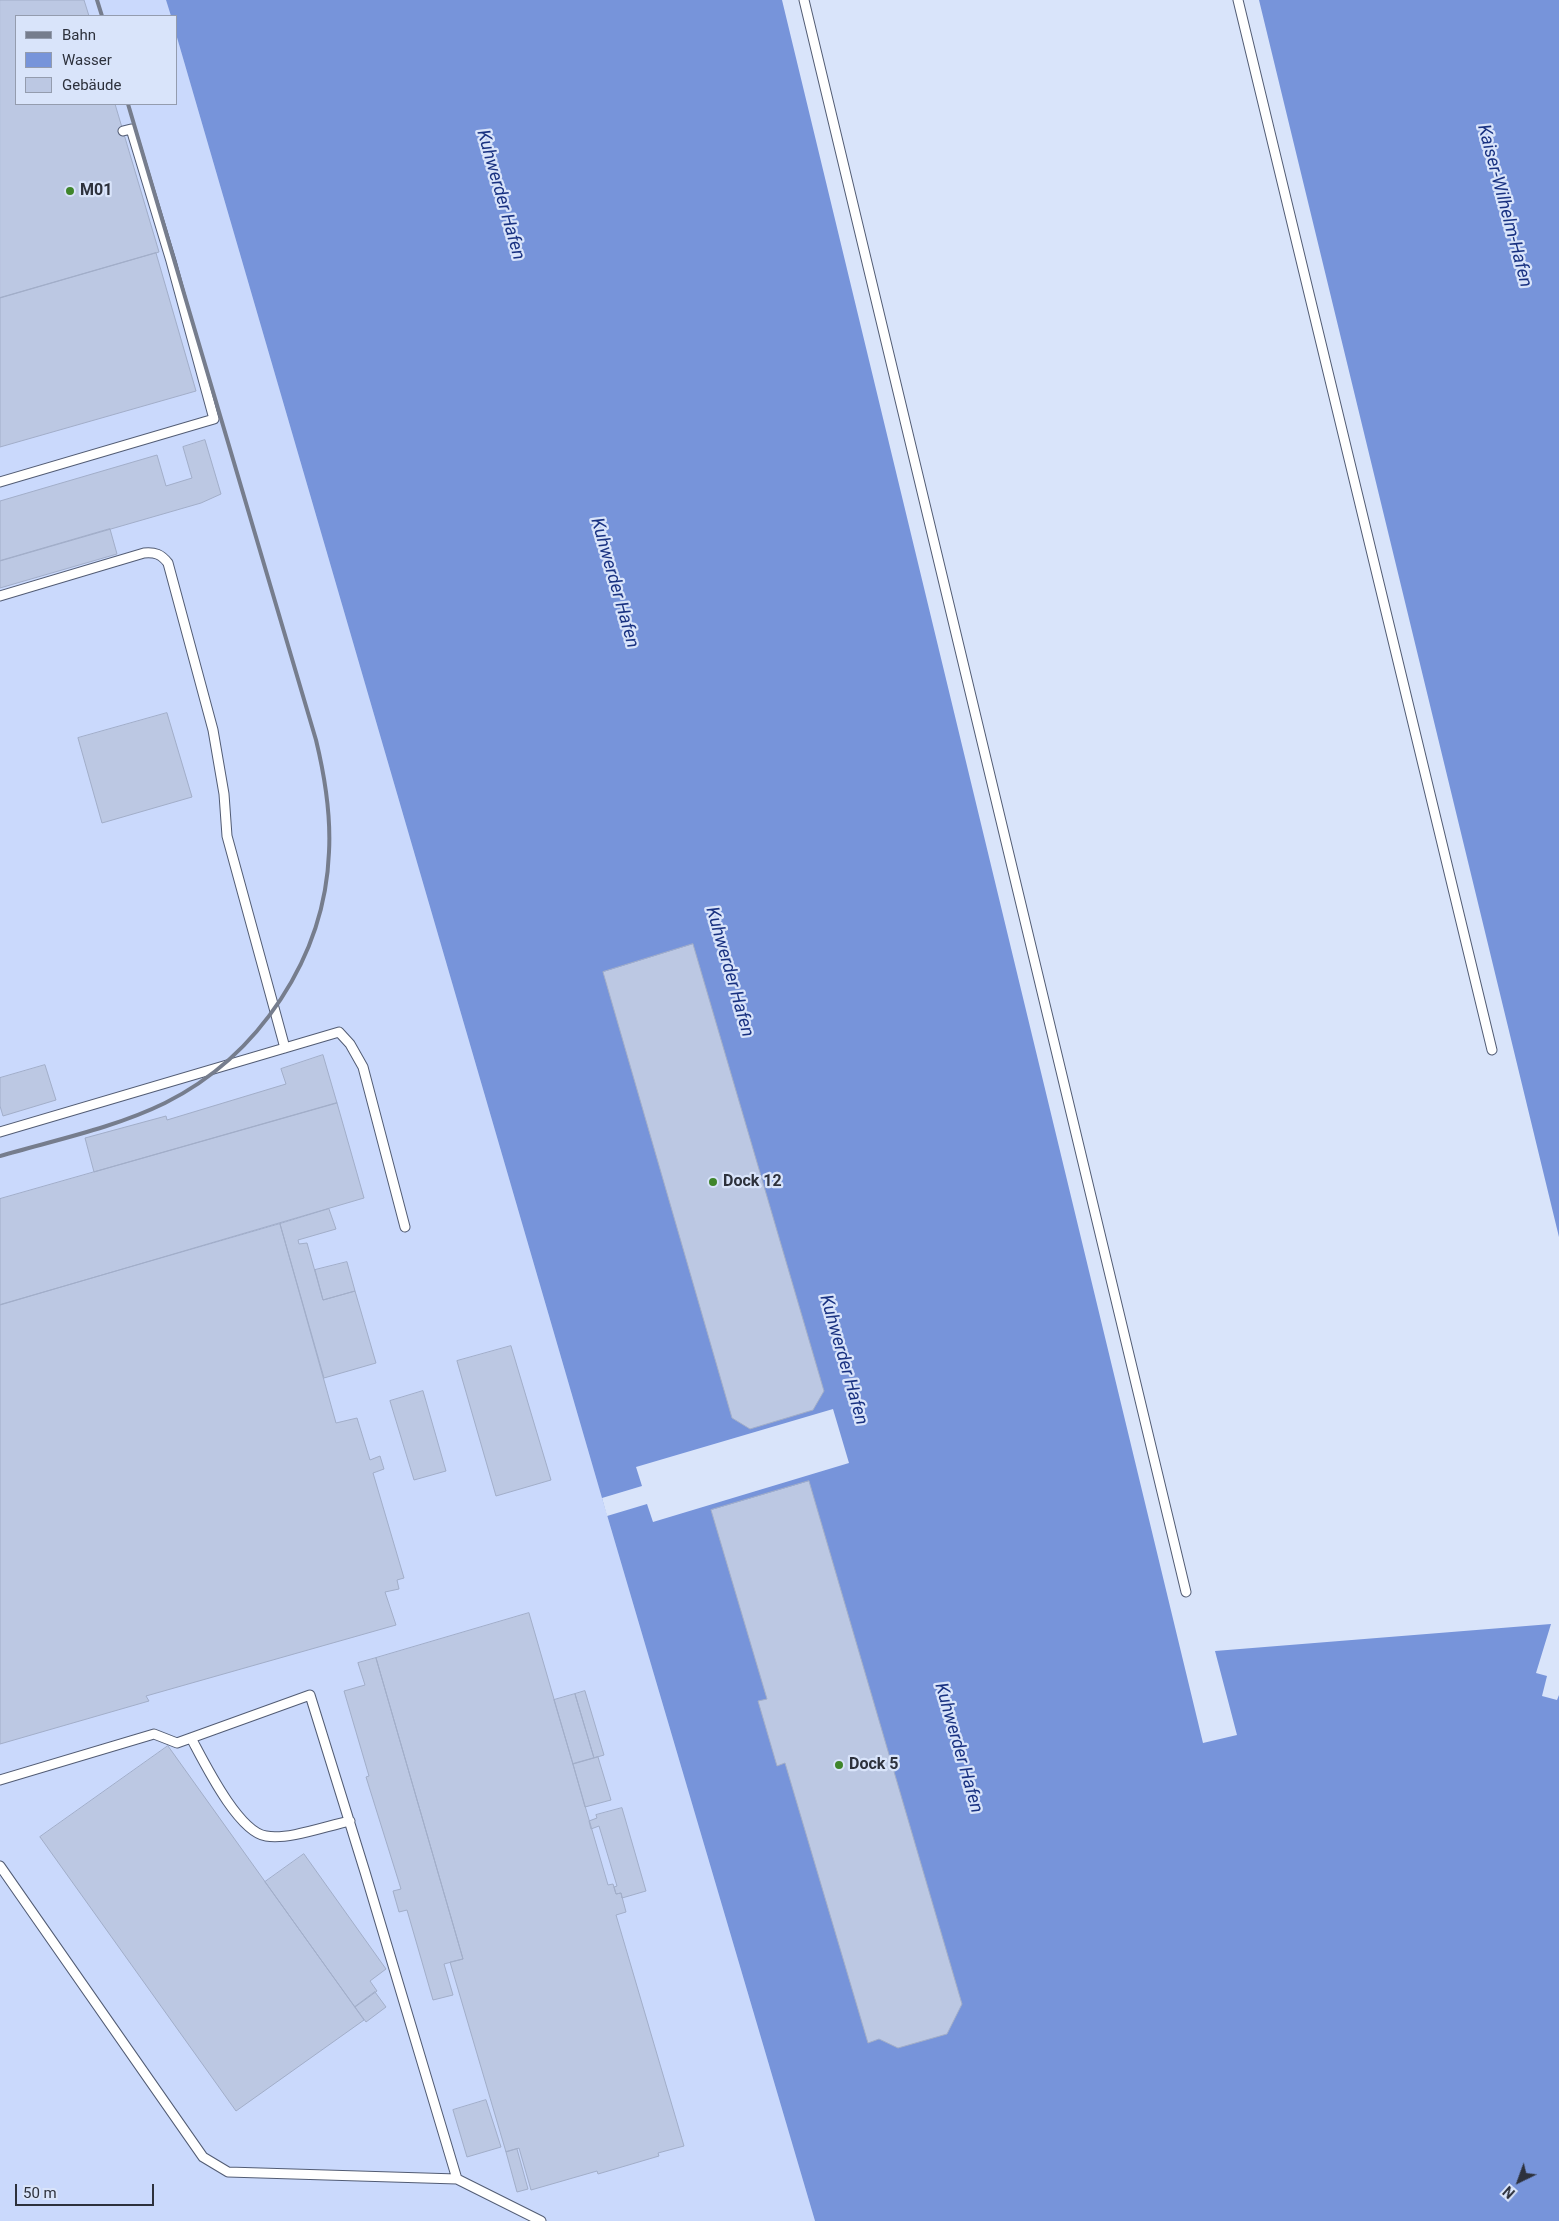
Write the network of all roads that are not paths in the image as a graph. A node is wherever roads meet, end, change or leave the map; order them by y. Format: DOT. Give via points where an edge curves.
graph roads {
  1 [pos="804,0"];
  2 [pos="1238,0"];
  3 [pos="123,131"];
  4 [pos="0,482"];
  5 [pos="0,596"];
  6 [pos="284,1048"];
  7 [pos="1492,1050"];
  8 [pos="0,1132"];
  9 [pos="405,1226"];
  10 [pos="1186,1592"];
  11 [pos="191,1738"];
  12 [pos="0,1780"];
  13 [pos="350,1821"];
  14 [pos="0,1866"];
  15 [pos="457,2179"];
  16 [pos="540,2221"];
  1 -- 10 [label="lane"];
  2 -- 7 [label="lane"];
  3 -- 4 [label="lane" via="131,129 214,419"];
  5 -- 6 [label="lane" via="144,553 154,552 168,563 214,730 227,836"];
  6 -- 8 [label="lane"];
  6 -- 9 [label="lane" via="339,1032 350,1044 363,1067"];
  11 -- 12 [label="lane" via="177,1743 154,1734"];
  11 -- 13 [label="lane" via="241,1820 257,1834 281,1836"];
  11 -- 13 [label="lane" via="310,1695"];
  13 -- 15 [label="lane"];
  14 -- 15 [label="lane" via="203,2157 228,2172"];
  15 -- 16 [label="lane"];
}
